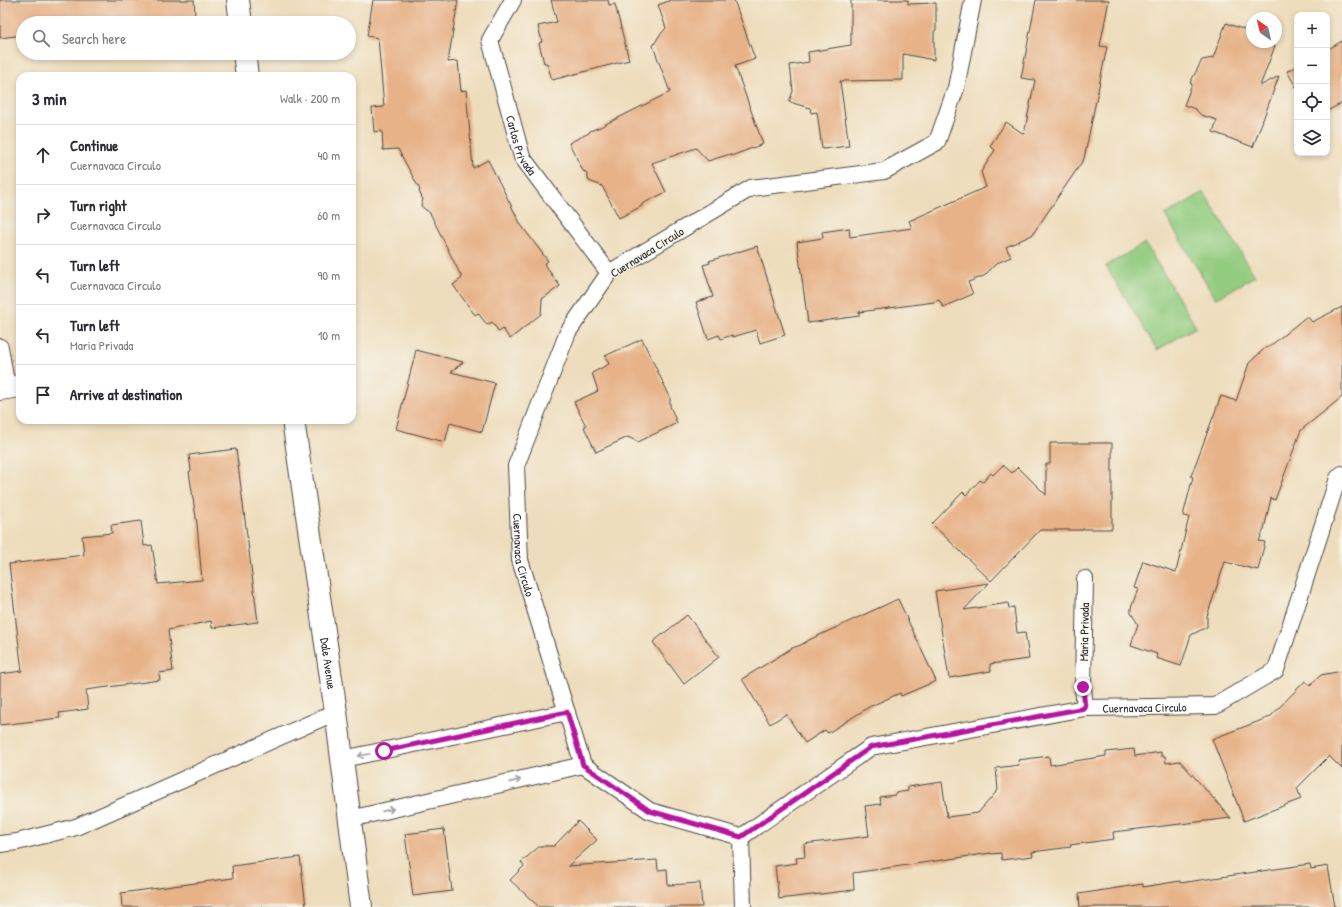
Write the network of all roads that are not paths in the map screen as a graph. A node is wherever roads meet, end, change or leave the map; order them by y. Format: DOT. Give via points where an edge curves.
graph roads {
  1 [pos="238,0"];
  2 [pos="513,0"];
  3 [pos="973,0"];
  4 [pos="240,16"];
  5 [pos="245,60"];
  6 [pos="246,72"];
  7 [pos="609,273"];
  8 [pos="0,347"];
  9 [pos="9,388"];
  10 [pos="293,424"];
  11 [pos="1342,474"];
  12 [pos="1085,580"];
  13 [pos="1085,708"];
  14 [pos="336,712"];
  15 [pos="567,712"];
  16 [pos="343,759"];
  17 [pos="583,765"];
  18 [pos="350,819"];
  19 [pos="741,837"];
  20 [pos="0,844"];
  21 [pos="361,907"];
  22 [pos="743,907"];
  1 -- 4 [label="street"];
  2 -- 7 [label="lane, Carlos Privada" via="490,40 522,157"];
  3 -- 7 [label="lane, Cuernavaca Circulo" via="956,88 937,142 884,171 751,188"];
  5 -- 6 [label="street"];
  7 -- 15 [label="lane, Cuernavaca Circulo" via="568,332 516,466 520,560"];
  8 -- 9 [label="lane"];
  10 -- 14 [label="street, Dale Avenue"];
  11 -- 13 [label="lane, Cuernavaca Circulo" via="1338,478 1276,670 1215,706"];
  12 -- 13 [label="lane, Maria Privada"];
  13 -- 19 [label="lane, Cuernavaca Circulo" via="871,747"];
  14 -- 16 [label="street, Dale Avenue"];
  14 -- 20 [label="lane" via="76,827"];
  15 -- 16 [label="lane, one-way"];
  15 -- 17 [label="lane, Cuernavaca Circulo"];
  16 -- 18 [label="street, Dale Avenue"];
  18 -- 17 [label="lane, one-way"];
  17 -- 19 [label="lane" via="650,811"];
  18 -- 21 [label="street, Dale Avenue"];
  19 -- 22 [label="lane"];
}
